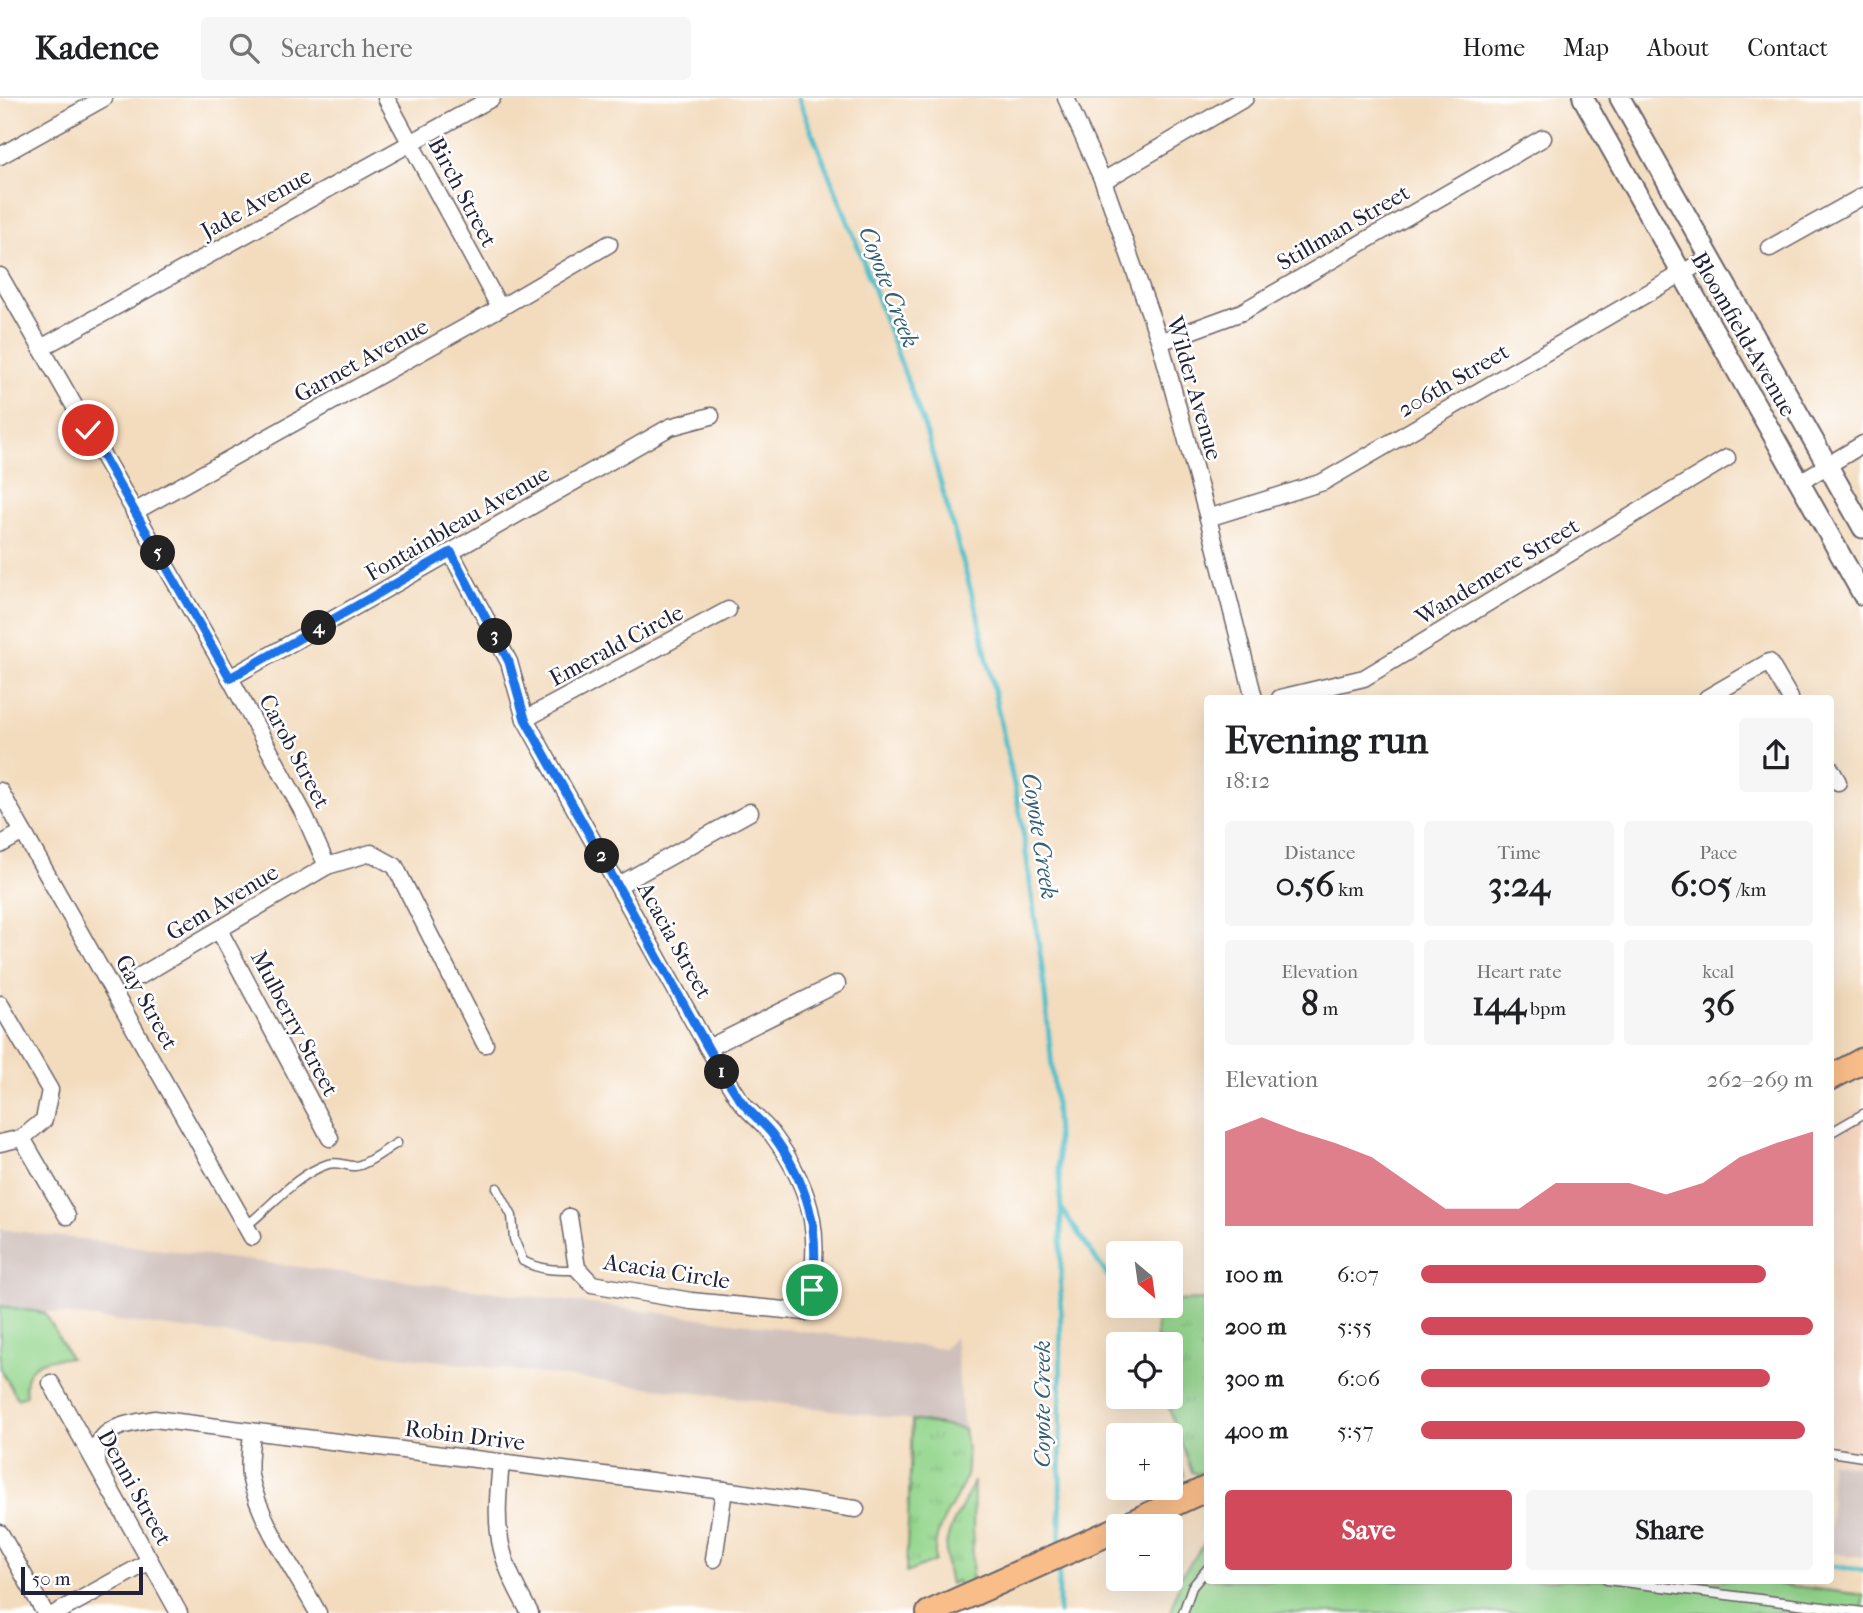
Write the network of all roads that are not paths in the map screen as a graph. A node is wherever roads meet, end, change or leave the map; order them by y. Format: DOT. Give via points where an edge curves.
graph roads {
  1 [pos="104,98"];
  2 [pos="386,98"];
  3 [pos="492,98"];
  4 [pos="1066,98"];
  5 [pos="1245,98"];
  6 [pos="1583,98"];
  7 [pos="1620,98"];
  8 [pos="1543,138"];
  9 [pos="411,143"];
  10 [pos="0,156"];
  11 [pos="1103,181"];
  12 [pos="1863,196"];
  13 [pos="609,244"];
  14 [pos="1770,248"];
  15 [pos="1710,257"];
  16 [pos="1682,274"];
  17 [pos="0,276"];
  18 [pos="500,308"];
  19 [pos="1160,342"];
  20 [pos="41,348"];
  21 [pos="711,416"];
  22 [pos="1863,443"];
  23 [pos="1727,458"];
  24 [pos="1827,464"];
  25 [pos="1800,482"];
  26 [pos="134,512"];
  27 [pos="1208,518"];
  28 [pos="1863,528"];
  29 [pos="451,552"];
  30 [pos="1863,595"];
  31 [pos="728,610"];
  32 [pos="230,678"];
  33 [pos="1253,695"];
  34 [pos="1293,695"];
  35 [pos="1712,695"];
  36 [pos="1788,695"];
  37 [pos="525,719"];
  38 [pos="0,790"];
  39 [pos="750,812"];
  40 [pos="23,832"];
  41 [pos="0,845"];
  42 [pos="327,866"];
  43 [pos="619,885"];
  44 [pos="219,930"];
  45 [pos="140,976"];
  46 [pos="837,984"];
  47 [pos="0,1004"];
  48 [pos="485,1045"];
  49 [pos="708,1048"];
  50 [pos="1863,1060"];
  51 [pos="1834,1076"];
  52 [pos="1863,1114"];
  53 [pos="1834,1131"];
  54 [pos="22,1138"];
  55 [pos="330,1138"];
  56 [pos="0,1143"];
  57 [pos="397,1143"];
  58 [pos="497,1188"];
  59 [pos="67,1216"];
  60 [pos="569,1217"];
  61 [pos="249,1232"];
  62 [pos="579,1270"];
  63 [pos="806,1312"];
  64 [pos="51,1383"];
  65 [pos="252,1432"];
  66 [pos="1834,1453"];
  67 [pos="1863,1457"];
  68 [pos="501,1463"];
  69 [pos="98,1467"];
  70 [pos="724,1490"];
  71 [pos="1204,1490"];
  72 [pos="856,1509"];
  73 [pos="1152,1514"];
  74 [pos="0,1533"];
  75 [pos="1106,1534"];
  76 [pos="713,1559"];
  77 [pos="150,1561"];
  78 [pos="1204,1574"];
  79 [pos="1639,1584"];
  80 [pos="938,1609"];
  81 [pos="1863,1612"];
  82 [pos="45,1613"];
  83 [pos="56,1613"];
  84 [pos="179,1613"];
  85 [pos="318,1613"];
  86 [pos="530,1613"];
  87 [pos="1183,1613"];
  1 -- 10 [label="street"];
  2 -- 9 [label="street, Birch Street"];
  3 -- 9 [label="street, Jade Avenue"];
  4 -- 11 [label="street, Wilder Avenue"];
  5 -- 11 [label="street"];
  6 -- 16 [label="street, Bloomfield Avenue"];
  7 -- 15 [label="street, Bloomfield Avenue"];
  8 -- 19 [label="street, Stillman Street" via="1242,312"];
  9 -- 18 [label="street, Birch Street"];
  9 -- 20 [label="street, Jade Avenue"];
  11 -- 19 [label="street, Wilder Avenue"];
  12 -- 14 [label="street"];
  13 -- 18 [label="street, Garnet Avenue"];
  15 -- 16 [label="street, 206th Street"];
  15 -- 24 [label="street, Bloomfield Avenue"];
  16 -- 25 [label="street, Bloomfield Avenue"];
  16 -- 27 [label="street, 206th Street" via="1323,482"];
  17 -- 20 [label="street, Carob Street"];
  18 -- 26 [label="street, Garnet Avenue"];
  19 -- 27 [label="street, Wilder Avenue"];
  20 -- 26 [label="street, Carob Street"];
  21 -- 29 [label="street, Fontainbleau Avenue" via="670,427"];
  22 -- 24 [label="street"];
  23 -- 34 [label="street, Wandemere Street" via="1364,678"];
  24 -- 25 [label="street"];
  24 -- 28 [label="street, Bloomfield Avenue"];
  25 -- 30 [label="street, Bloomfield Avenue"];
  26 -- 32 [label="street, Carob Street"];
  27 -- 33 [label="street, Wilder Avenue"];
  29 -- 32 [label="street, Fontainbleau Avenue"];
  29 -- 37 [label="street, Acacia Street" via="509,662"];
  31 -- 37 [label="street, Emerald Circle"];
  32 -- 42 [label="street, Carob Street"];
  35 -- 36 [label="street" via="1769,662"];
  37 -- 43 [label="street, Acacia Street"];
  38 -- 40 [label="street, Gay Street"];
  39 -- 43 [label="street"];
  40 -- 41 [label="street"];
  40 -- 61 [label="street, Gay Street"];
  42 -- 44 [label="street, Gem Avenue"];
  42 -- 48 [label="street" via="371,853 395,866"];
  43 -- 49 [label="street, Acacia Street"];
  44 -- 45 [label="street, Gem Avenue"];
  44 -- 55 [label="street, Mulberry Street"];
  46 -- 49 [label="street"];
  47 -- 54 [label="street" via="50,1090 44,1120"];
  49 -- 63 [label="street, Acacia Street" via="740,1100 789,1159 802,1188 817,1246"];
  50 -- 51 [label="main road"];
  52 -- 53 [label="lane"];
  54 -- 56 [label="street"];
  54 -- 59 [label="street"];
  57 -- 61 [label="lane" via="361,1165 332,1163 289,1187"];
  58 -- 62 [label="lane" via="512,1216 514,1239 523,1261 552,1270"];
  60 -- 62 [label="street, Acacia Circle"];
  62 -- 63 [label="street, Acacia Circle" via="592,1284 691,1301"];
  64 -- 69 [label="street, Denni Street"];
  65 -- 68 [label="street, Robin Drive"];
  65 -- 69 [label="street, Robin Drive" via="154,1419 120,1426 98,1443"];
  65 -- 85 [label="street" via="250,1473 257,1498"];
  66 -- 67 [label="lane"];
  68 -- 70 [label="street, Robin Drive"];
  68 -- 86 [label="street" via="496,1510 500,1548"];
  69 -- 77 [label="street, Denni Street"];
  70 -- 72 [label="street, Robin Drive"];
  70 -- 76 [label="street"];
  71 -- 73 [label="main road"];
  74 -- 82 [label="street"];
  75 -- 80 [label="main road"];
  77 -- 83 [label="street"];
  77 -- 84 [label="street, Denni Street"];
  78 -- 87 [label="lane" via="1192,1587"];
  79 -- 81 [label="lane"];
}
